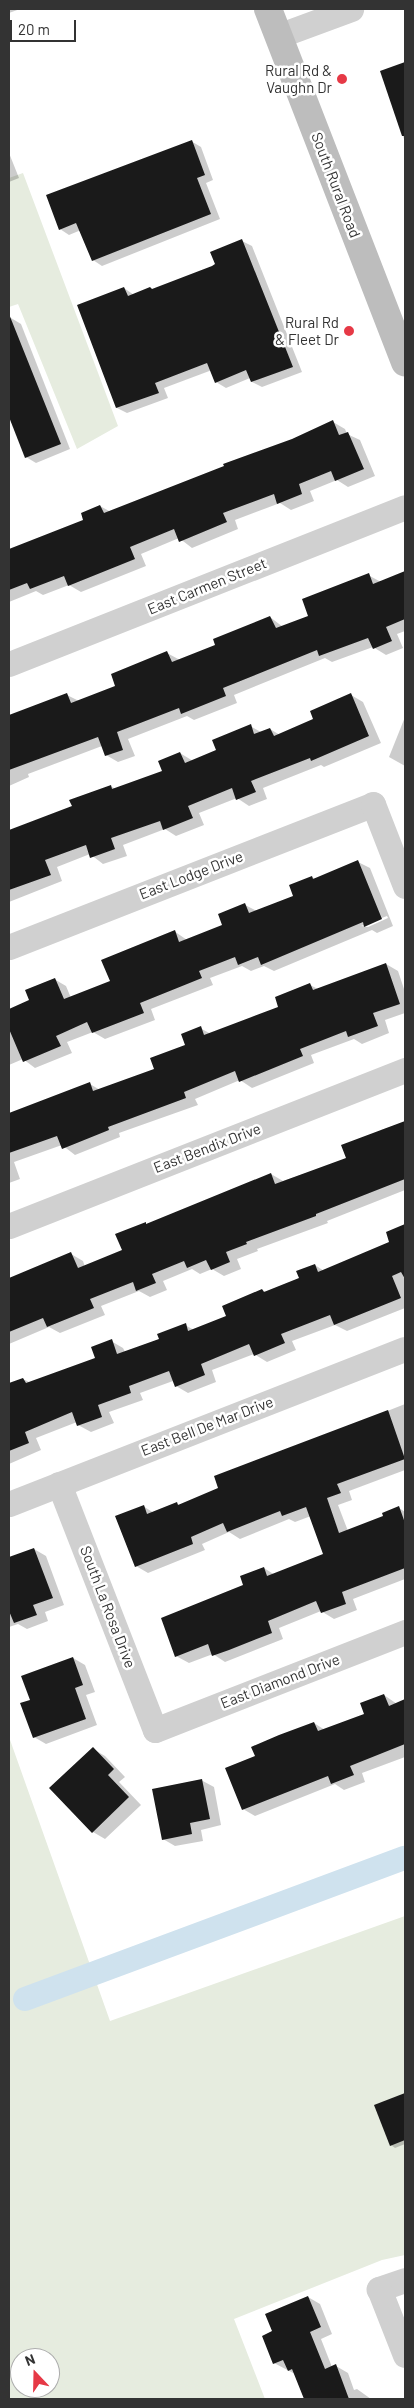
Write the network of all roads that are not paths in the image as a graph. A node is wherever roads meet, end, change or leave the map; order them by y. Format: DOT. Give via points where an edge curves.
graph roads {
  1 [pos="268,9"];
  2 [pos="351,9"];
  3 [pos="278,36"];
  4 [pos="405,362"];
  5 [pos="405,507"];
  6 [pos="9,664"];
  7 [pos="405,886"];
  8 [pos="9,947"];
  9 [pos="405,1070"];
  10 [pos="9,1226"];
  11 [pos="405,1349"];
  12 [pos="59,1484"];
  13 [pos="9,1504"];
  14 [pos="405,1632"];
  15 [pos="156,1730"];
  16 [pos="405,2280"];
  17 [pos="405,2356"];
  1 -- 3 [label="main road, South Rural Road"];
  2 -- 3 [label="street"];
  3 -- 4 [label="main road, South Rural Road"];
  5 -- 6 [label="street, East Carmen Street"];
  7 -- 8 [label="street, East Lodge Drive" via="373,804"];
  9 -- 10 [label="street, East Bendix Drive"];
  11 -- 12 [label="street, East Bell De Mar Drive"];
  12 -- 13 [label="street, East Bell De Mar Drive"];
  12 -- 15 [label="street, South La Rosa Drive"];
  14 -- 15 [label="street, East Diamond Drive"];
  16 -- 17 [label="street" via="380,2289"];
}
